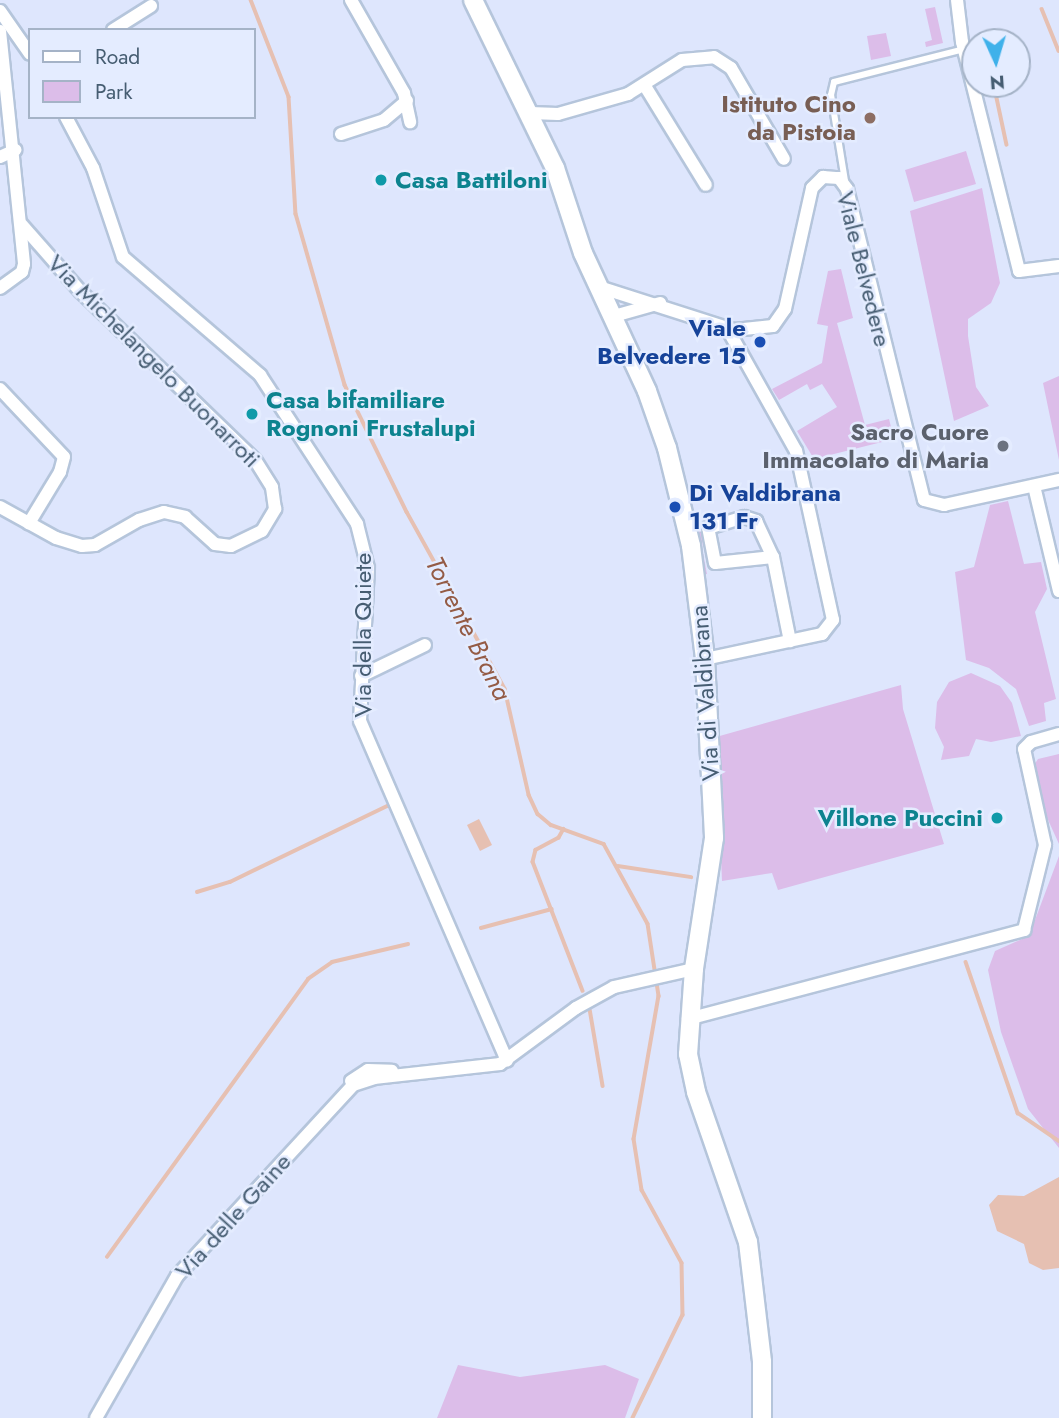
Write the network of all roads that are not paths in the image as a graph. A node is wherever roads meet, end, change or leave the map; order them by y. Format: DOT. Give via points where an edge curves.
graph roads {
  1 [pos="351,0"];
  2 [pos="473,0"];
  3 [pos="957,0"];
  4 [pos="151,6"];
  5 [pos="0,11"];
  6 [pos="116,28"];
  7 [pos="961,28"];
  8 [pos="0,31"];
  9 [pos="961,50"];
  10 [pos="28,51"];
  11 [pos="645,86"];
  12 [pos="976,98"];
  13 [pos="407,102"];
  14 [pos="67,119"];
  15 [pos="534,121"];
  16 [pos="410,122"];
  17 [pos="341,134"];
  18 [pos="15,150"];
  19 [pos="0,157"];
  20 [pos="784,159"];
  21 [pos="706,185"];
  22 [pos="846,185"];
  23 [pos="22,225"];
  24 [pos="1059,266"];
  25 [pos="599,287"];
  26 [pos="0,288"];
  27 [pos="660,303"];
  28 [pos="614,316"];
  29 [pos="727,328"];
  30 [pos="0,389"];
  31 [pos="1059,480"];
  32 [pos="1034,486"];
  33 [pos="0,507"];
  34 [pos="29,523"];
  35 [pos="773,557"];
  36 [pos="1059,591"];
  37 [pos="790,641"];
  38 [pos="425,645"];
  39 [pos="705,659"];
  40 [pos="361,676"];
  41 [pos="1059,734"];
  42 [pos="694,969"];
  43 [pos="688,1018"];
  44 [pos="506,1061"];
  45 [pos="96,1418"];
  46 [pos="762,1418"];
  1 -- 13 [label="street"];
  2 -- 15 [label="street, Via di Valdibrana"];
  3 -- 7 [label="street"];
  4 -- 6 [label="street"];
  5 -- 10 [label="street"];
  8 -- 18 [label="street"];
  9 -- 22 [label="lane" via="834,82 831,96"];
  11 -- 15 [label="street"];
  11 -- 20 [label="street" via="682,60 720,60 736,75"];
  11 -- 21 [label="street"];
  12 -- 24 [label="street" via="1019,271"];
  13 -- 16 [label="street"];
  13 -- 17 [label="street" via="384,120"];
  14 -- 40 [label="street, Via della Quiete" via="93,169 123,257 260,375 352,513 362,534 368,568"];
  15 -- 25 [label="street, Via di Valdibrana"];
  18 -- 19 [label="street"];
  18 -- 23 [label="street"];
  22 -- 29 [label="street, Viale Belvedere" via="827,176 811,188 780,321 752,331"];
  22 -- 32 [label="street, Viale Belvedere" via="919,483 931,505"];
  23 -- 26 [label="street" via="23,270"];
  23 -- 34 [label="street, Via Michelangelo Buonarroti" via="80,291 255,460 272,487 275,509 262,531 231,547 215,544 191,521 171,513 139,520 89,546 65,542"];
  25 -- 27 [label="street, Viale Belvedere"];
  25 -- 28 [label="street, Via di Valdibrana"];
  27 -- 28 [label="street"];
  27 -- 29 [label="street, Viale Belvedere"];
  28 -- 39 [label="street, Via di Valdibrana" via="656,414 675,477 697,583"];
  29 -- 37 [label="street" via="796,452 832,615 826,632"];
  30 -- 34 [label="street" via="64,457"];
  31 -- 32 [label="street"];
  32 -- 36 [label="street"];
  33 -- 34 [label="street, Via Michelangelo Buonarroti"];
  35 -- 35 [label="street" via="751,517 708,528 715,564"];
  35 -- 37 [label="street"];
  37 -- 39 [label="street"];
  38 -- 40 [label="street"];
  39 -- 42 [label="street, Via di Valdibrana" via="714,838"];
  40 -- 44 [label="street, Via della Quiete" via="362,726"];
  41 -- 43 [label="street" via="1028,744 1023,753 1044,840 1027,926 1019,933"];
  42 -- 43 [label="street, Via di Valdibrana"];
  42 -- 44 [label="street, Via delle Gaine" via="646,977 591,999"];
  43 -- 46 [label="street, Via di Valdibrana" via="692,1081 748,1242 762,1362"];
  44 -- 45 [label="street, Via delle Gaine" via="488,1068 417,1074 364,1071 351,1080 343,1097 177,1276"];
}
